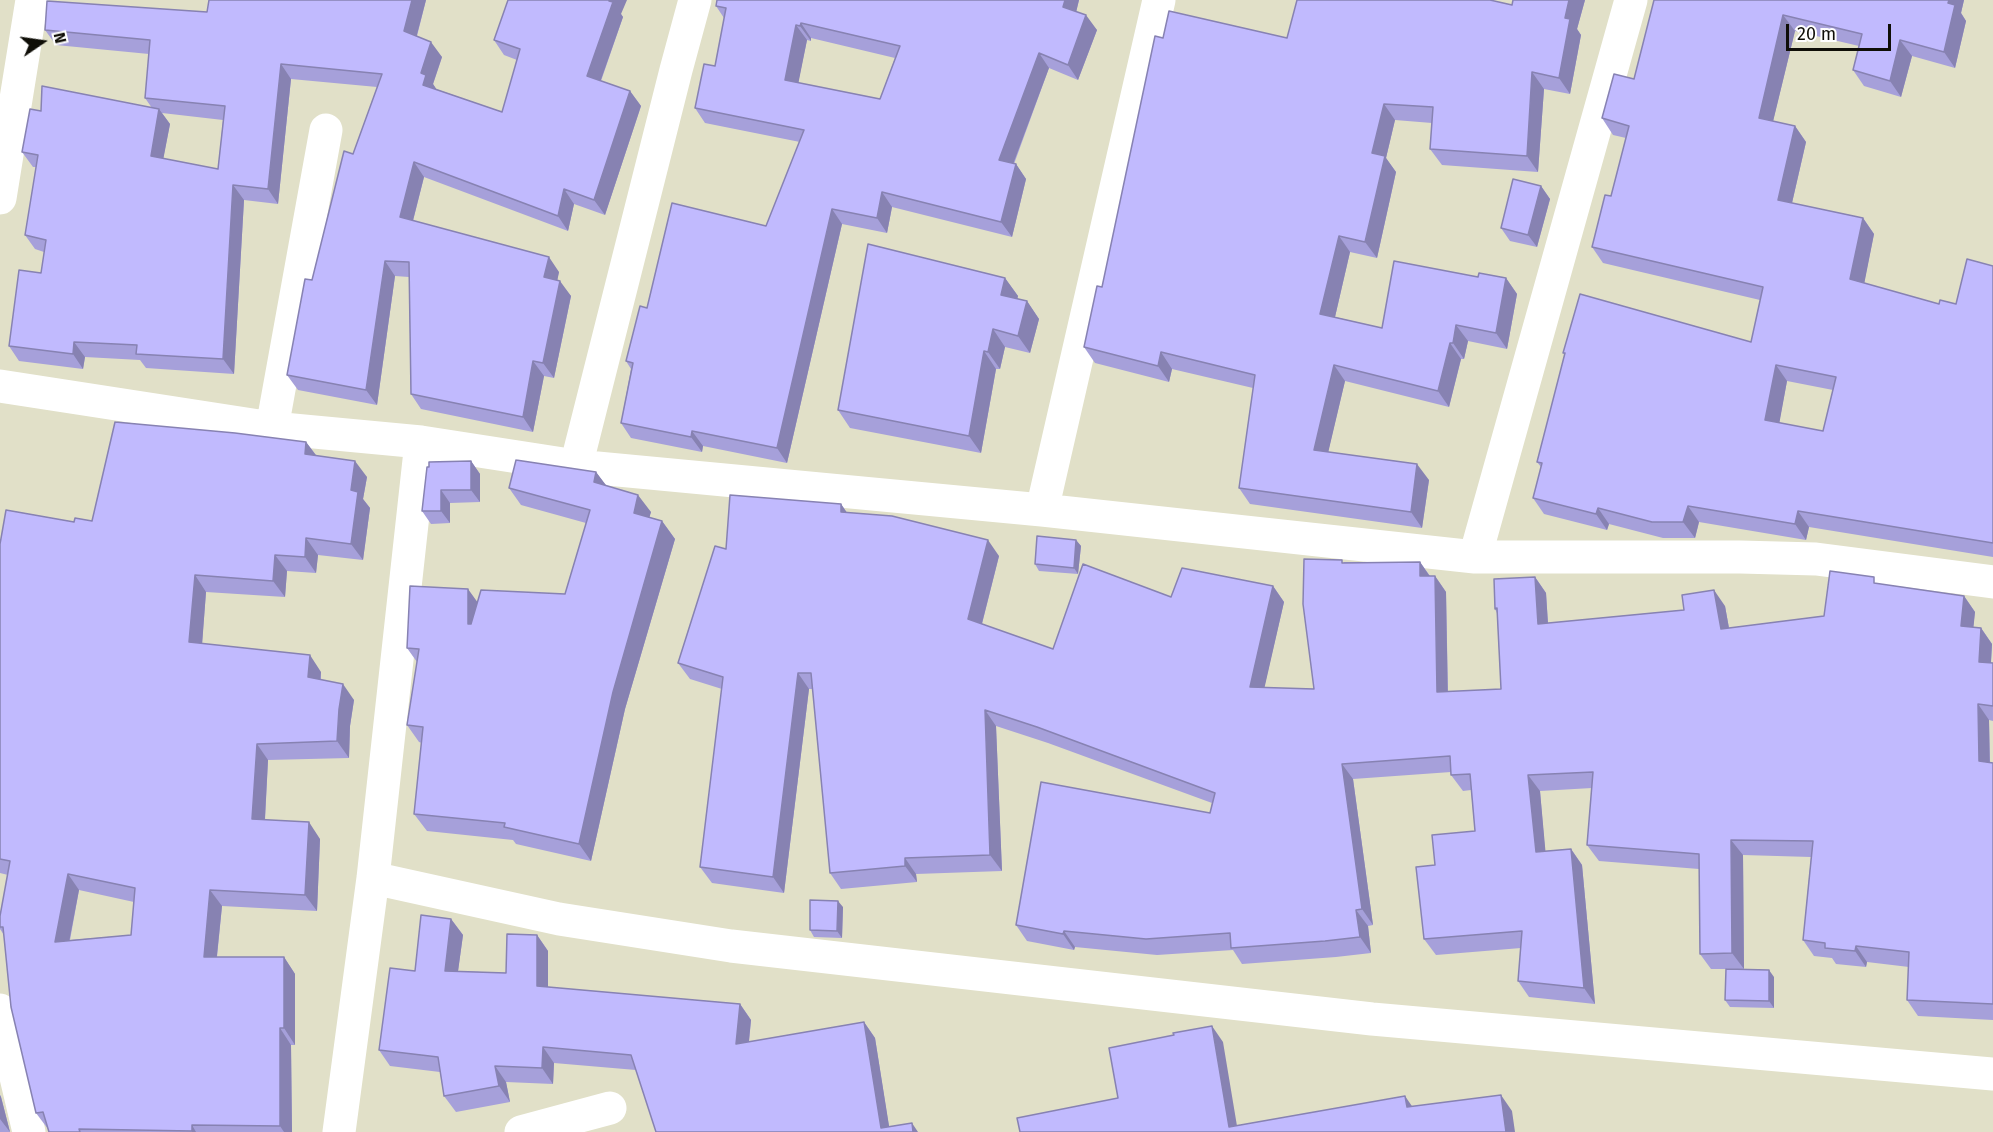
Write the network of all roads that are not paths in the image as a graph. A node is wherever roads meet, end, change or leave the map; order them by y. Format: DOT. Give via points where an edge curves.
graph roads {
  1 [pos="32,0"];
  2 [pos="695,0"];
  3 [pos="1159,0"];
  4 [pos="1631,0"];
  5 [pos="326,130"];
  6 [pos="0,198"];
  7 [pos="0,386"];
  8 [pos="272,428"];
  9 [pos="422,442"];
  10 [pos="576,465"];
  11 [pos="1042,510"];
  12 [pos="1475,557"];
  13 [pos="1993,582"];
  14 [pos="373,878"];
  15 [pos="0,1010"];
  16 [pos="1993,1074"];
  17 [pos="610,1108"];
  18 [pos="29,1132"];
  19 [pos="339,1132"];
  20 [pos="521,1132"];
  1 -- 6 [label="street"];
  2 -- 10 [label="street"];
  3 -- 11 [label="street"];
  4 -- 12 [label="street"];
  5 -- 8 [label="street"];
  7 -- 8 [label="street"];
  8 -- 9 [label="street"];
  9 -- 10 [label="street"];
  9 -- 14 [label="street"];
  10 -- 11 [label="street"];
  11 -- 12 [label="street"];
  12 -- 13 [label="street" via="1816,559"];
  14 -- 16 [label="street" via="559,919 731,946 1372,1018"];
  14 -- 19 [label="street"];
  15 -- 18 [label="street"];
  17 -- 20 [label="street"];
}
